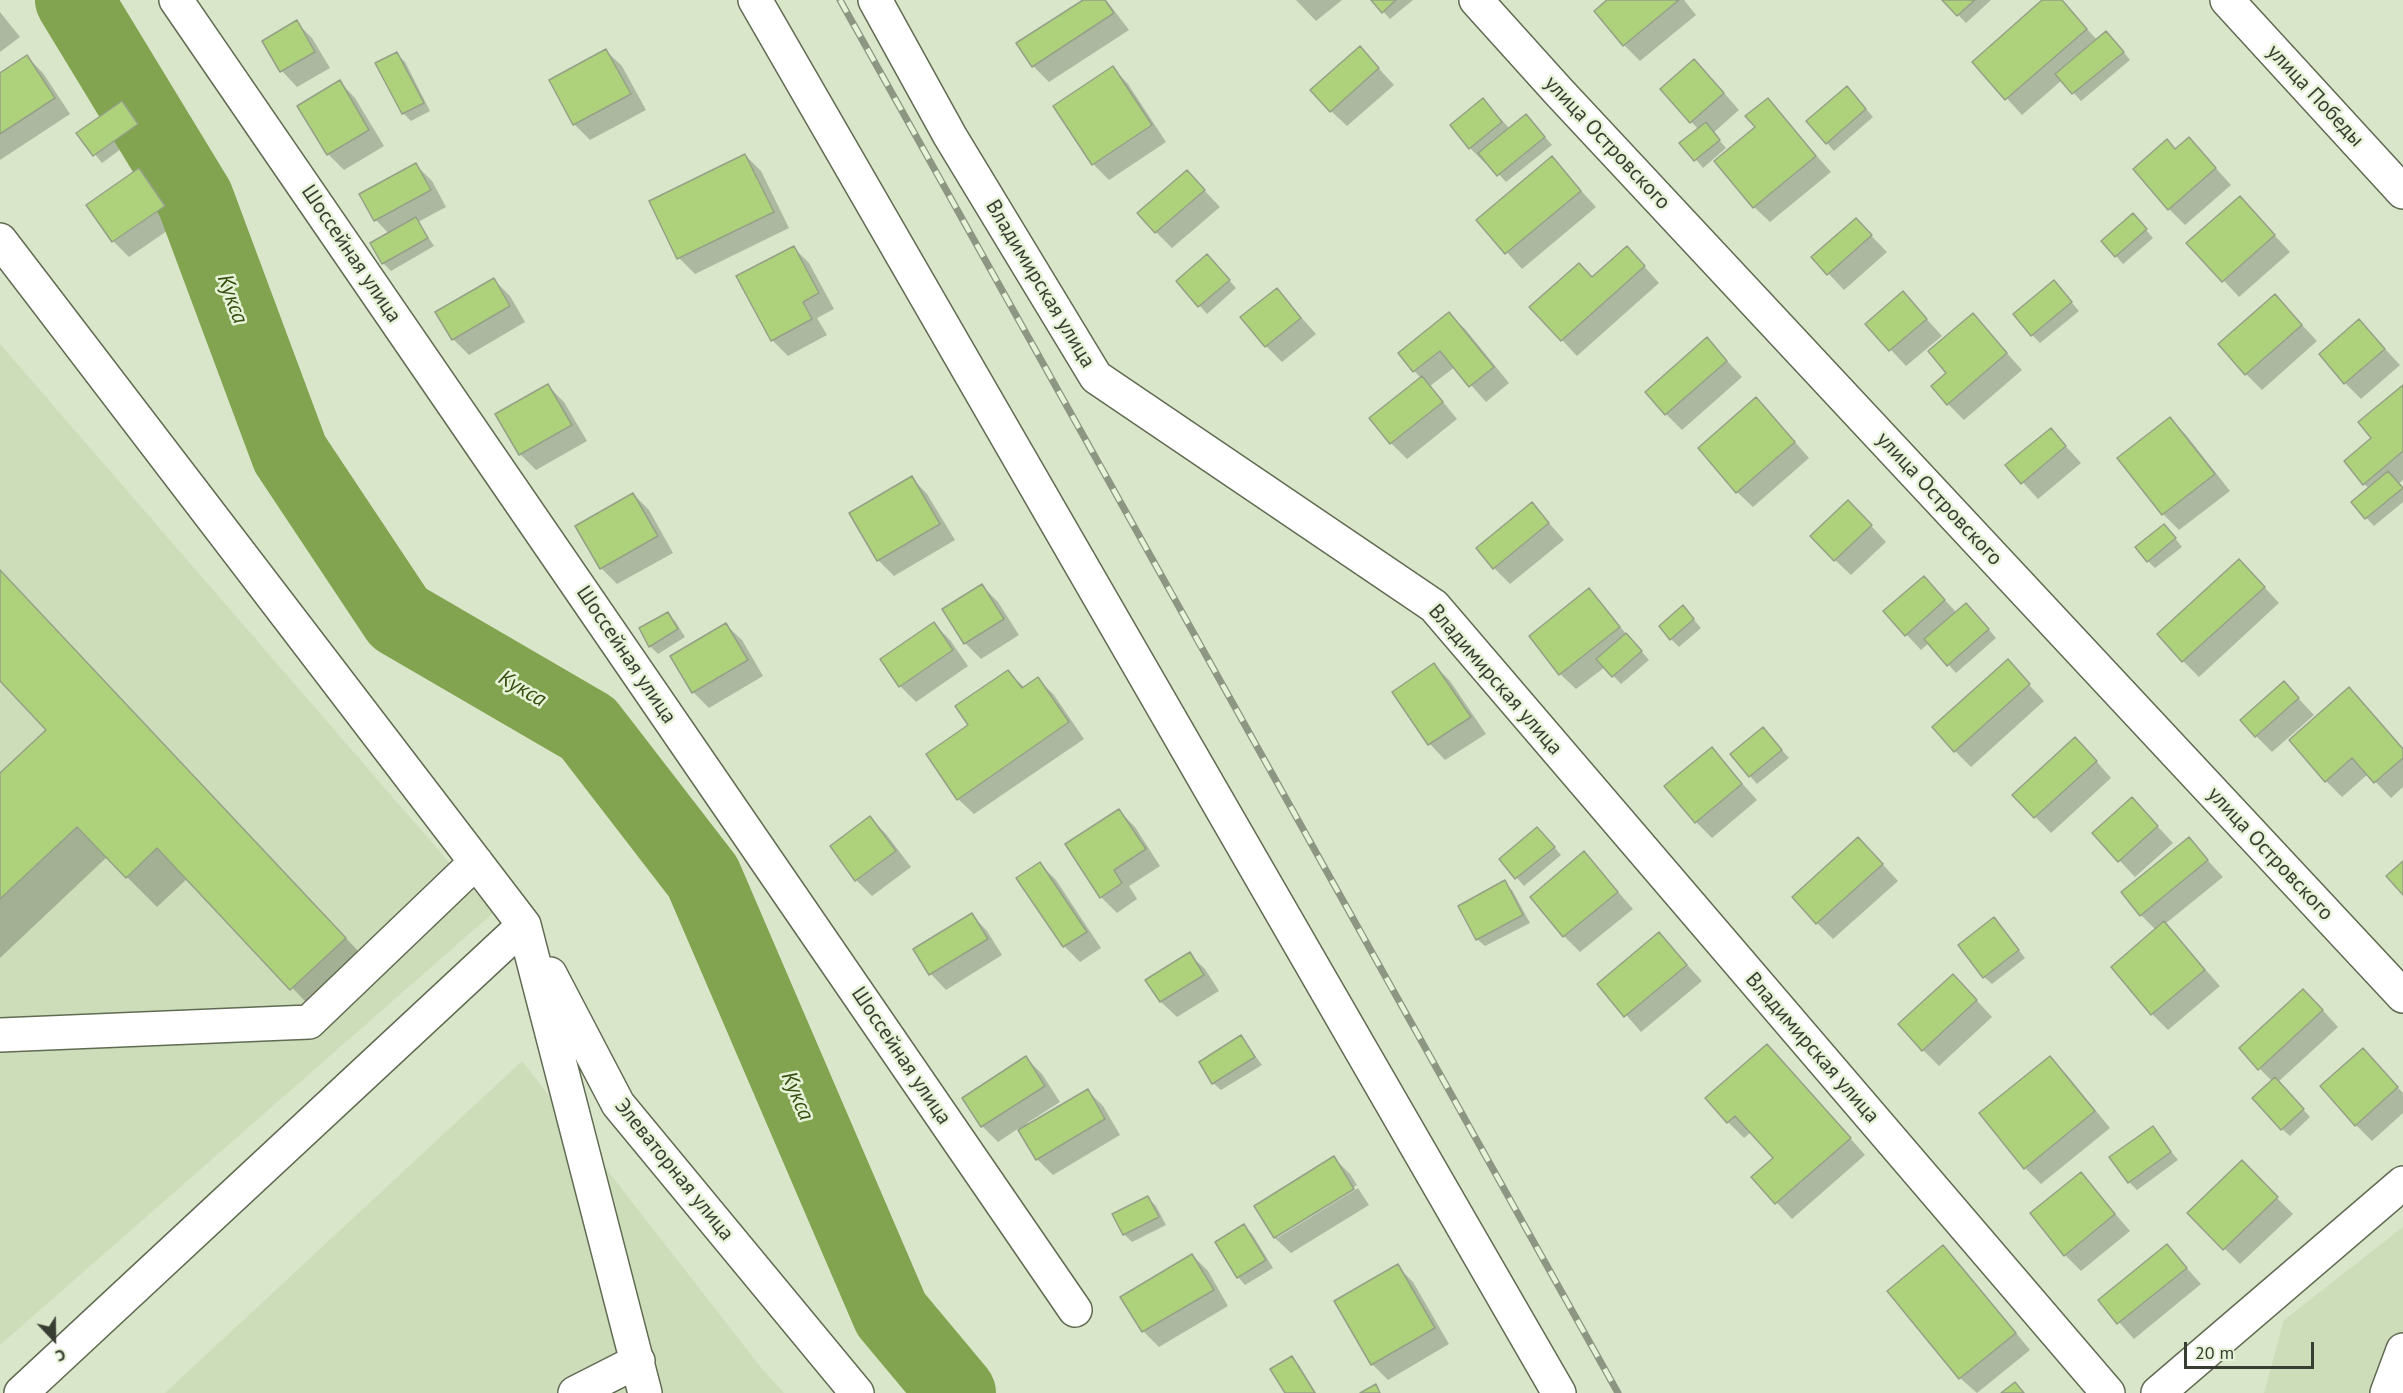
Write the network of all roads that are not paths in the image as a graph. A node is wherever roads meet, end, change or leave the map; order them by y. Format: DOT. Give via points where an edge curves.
graph roads {
  1 [pos="176,0"];
  2 [pos="755,0"];
  3 [pos="875,0"];
  4 [pos="1476,0"];
  5 [pos="2227,0"];
  6 [pos="2403,192"];
  7 [pos="0,240"];
  8 [pos="476,861"];
  9 [pos="524,925"];
  10 [pos="2403,996"];
  11 [pos="0,1035"];
  12 [pos="2403,1183"];
  13 [pos="1075,1310"];
  14 [pos="638,1361"];
  15 [pos="21,1393"];
  16 [pos="575,1393"];
  17 [pos="645,1393"];
  18 [pos="857,1393"];
  19 [pos="1559,1393"];
  20 [pos="2108,1393"];
  21 [pos="2158,1393"];
  1 -- 13 [label="street, Шоссейная улица"];
  2 -- 19 [label="street"];
  3 -- 20 [label="street, Владимирская улица" via="950,136 1096,377 1434,606"];
  4 -- 10 [label="street, улица Островского"];
  5 -- 6 [label="street, улица Победы"];
  7 -- 8 [label="street"];
  8 -- 9 [label="street"];
  8 -- 11 [label="street" via="309,1022"];
  9 -- 14 [label="street"];
  9 -- 15 [label="street"];
  9 -- 18 [label="street, Элеваторная улица" via="618,1104"];
  12 -- 21 [label="street"];
  14 -- 16 [label="street"];
  14 -- 17 [label="street"];
}
